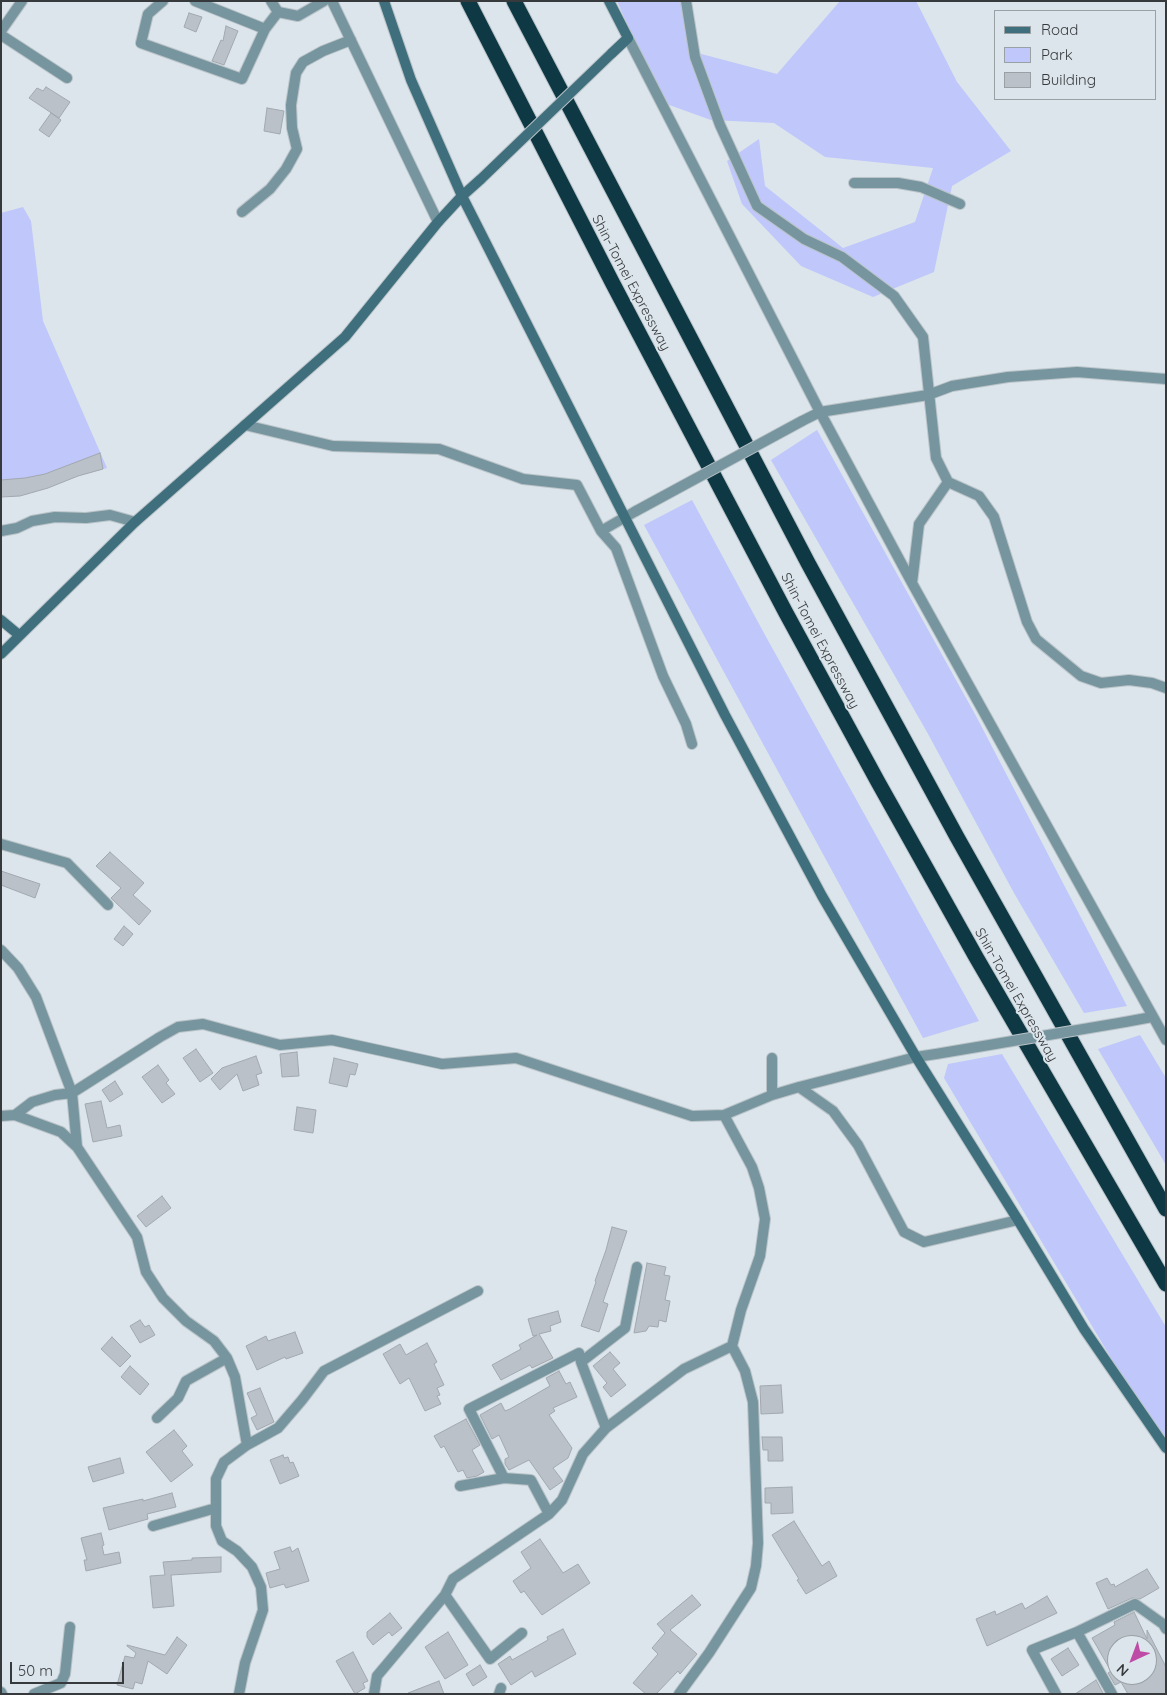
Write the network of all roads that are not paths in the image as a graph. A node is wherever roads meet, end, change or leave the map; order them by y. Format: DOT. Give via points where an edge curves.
graph roads {
  1 [pos="22,1"];
  2 [pos="163,1"];
  3 [pos="195,1"];
  4 [pos="271,1"];
  5 [pos="324,1"];
  6 [pos="332,1"];
  7 [pos="384,1"];
  8 [pos="468,1"];
  9 [pos="514,1"];
  10 [pos="609,1"];
  11 [pos="686,1"];
  12 [pos="278,12"];
  13 [pos="265,29"];
  14 [pos="1,31"];
  15 [pos="1,35"];
  16 [pos="628,38"];
  17 [pos="351,40"];
  18 [pos="67,78"];
  19 [pos="854,183"];
  20 [pos="462,196"];
  21 [pos="960,204"];
  22 [pos="242,212"];
  23 [pos="438,222"];
  24 [pos="1166,378"];
  25 [pos="928,395"];
  26 [pos="820,412"];
  27 [pos="245,425"];
  28 [pos="948,482"];
  29 [pos="624,518"];
  30 [pos="135,522"];
  31 [pos="1,531"];
  32 [pos="601,531"];
  33 [pos="912,583"];
  34 [pos="1,620"];
  35 [pos="19,635"];
  36 [pos="1,654"];
  37 [pos="1166,688"];
  38 [pos="692,744"];
  39 [pos="1,844"];
  40 [pos="108,905"];
  41 [pos="1,950"];
  42 [pos="1152,1017"];
  43 [pos="1166,1040"];
  44 [pos="916,1057"];
  45 [pos="772,1058"];
  46 [pos="799,1087"];
  47 [pos="72,1093"];
  48 [pos="772,1095"];
  49 [pos="15,1115"];
  50 [pos="724,1115"];
  51 [pos="1,1116"];
  52 [pos="77,1147"];
  53 [pos="1166,1209"];
  54 [pos="1018,1220"];
  55 [pos="637,1267"];
  56 [pos="1166,1284"];
  57 [pos="478,1291"];
  58 [pos="732,1346"];
  59 [pos="227,1358"];
  60 [pos="581,1362"];
  61 [pos="157,1418"];
  62 [pos="606,1428"];
  63 [pos="247,1445"];
  64 [pos="1166,1448"];
  65 [pos="504,1478"];
  66 [pos="460,1486"];
  67 [pos="216,1508"];
  68 [pos="549,1514"];
  69 [pos="153,1526"];
  70 [pos="445,1595"];
  71 [pos="70,1627"];
  72 [pos="1166,1629"];
  73 [pos="1077,1632"];
  74 [pos="522,1633"];
  75 [pos="34,1694"];
  76 [pos="239,1694"];
  77 [pos="374,1694"];
  78 [pos="679,1694"];
  79 [pos="1056,1694"];
  80 [pos="1112,1694"];
  1 -- 14 [label="street"];
  2 -- 13 [label="street" via="148,14 141,43 242,79"];
  3 -- 13 [label="street"];
  4 -- 12 [label="street"];
  5 -- 12 [label="street" via="298,16"];
  6 -- 17 [label="street"];
  7 -- 20 [label="street" via="411,80"];
  8 -- 56 [label="highway, Shin-Tomei Expressway" via="612,282 868,765"];
  9 -- 53 [label="highway, Shin-Tomei Expressway" via="812,571 957,838"];
  10 -- 16 [label="street"];
  11 -- 25 [label="street" via="695,57 720,125 757,206 804,239 842,257 894,296 923,337"];
  12 -- 13 [label="street"];
  15 -- 18 [label="street"];
  16 -- 20 [label="street, bridge"];
  16 -- 26 [label="street"];
  17 -- 22 [label="street" via="303,62 296,73 291,105 297,149 270,190"];
  17 -- 23 [label="street"];
  19 -- 21 [label="street" via="920,187"];
  20 -- 23 [label="street"];
  20 -- 29 [label="street"];
  23 -- 27 [label="street" via="345,337"];
  24 -- 25 [label="street" via="1077,372 1008,377 952,386"];
  25 -- 26 [label="street"];
  25 -- 28 [label="street" via="936,458"];
  26 -- 29 [label="street, bridge"];
  26 -- 33 [label="street"];
  27 -- 30 [label="street"];
  27 -- 32 [label="street" via="332,446 440,449 523,479 577,485"];
  28 -- 33 [label="street" via="920,524"];
  28 -- 37 [label="street" via="979,496 994,517 1027,622 1036,640 1081,676 1101,683 1129,680"];
  29 -- 32 [label="street"];
  29 -- 44 [label="street" via="813,879"];
  30 -- 31 [label="street" via="110,515 55,517"];
  30 -- 35 [label="street"];
  32 -- 38 [label="street" via="616,548"];
  33 -- 42 [label="street"];
  34 -- 35 [label="street"];
  35 -- 36 [label="street"];
  39 -- 40 [label="street" via="67,863"];
  41 -- 47 [label="street" via="18,968 36,997"];
  42 -- 43 [label="street"];
  42 -- 44 [label="street, bridge"];
  44 -- 46 [label="street"];
  44 -- 54 [label="street"];
  45 -- 48 [label="street"];
  46 -- 48 [label="street"];
  46 -- 54 [label="street" via="833,1111 858,1145 904,1232 924,1242"];
  47 -- 49 [label="street" via="32,1102"];
  47 -- 50 [label="street" via="178,1027 203,1024 280,1045 332,1040 442,1064 516,1058 692,1116"];
  47 -- 52 [label="street"];
  48 -- 50 [label="street"];
  49 -- 51 [label="street"];
  49 -- 52 [label="street" via="61,1132"];
  50 -- 58 [label="street" via="752,1167 765,1220 760,1256"];
  52 -- 59 [label="street" via="138,1237 146,1272 163,1298 186,1321 214,1341"];
  54 -- 64 [label="street" via="1084,1329"];
  55 -- 60 [label="street" via="625,1328"];
  57 -- 63 [label="street" via="324,1371 278,1428"];
  58 -- 62 [label="street" via="684,1369"];
  58 -- 78 [label="street" via="745,1372 753,1402 756,1566 751,1588"];
  59 -- 61 [label="street" via="186,1380 178,1398"];
  59 -- 63 [label="street" via="235,1376"];
  60 -- 62 [label="street"];
  60 -- 65 [label="street" via="579,1354 469,1409"];
  62 -- 68 [label="street" via="583,1454 562,1500"];
  63 -- 67 [label="street" via="224,1462 216,1479"];
  65 -- 66 [label="street"];
  65 -- 68 [label="street" via="531,1480"];
  67 -- 69 [label="street"];
  67 -- 76 [label="street" via="216,1526 222,1540 238,1551 252,1567 261,1587 263,1610 245,1663"];
  68 -- 70 [label="street" via="453,1579"];
  70 -- 74 [label="street" via="490,1659"];
  70 -- 77 [label="street" via="378,1676"];
  71 -- 75 [label="street" via="61,1683"];
  72 -- 73 [label="street" via="1135,1604"];
  73 -- 79 [label="street" via="1032,1650"];
  73 -- 80 [label="street"];
}
